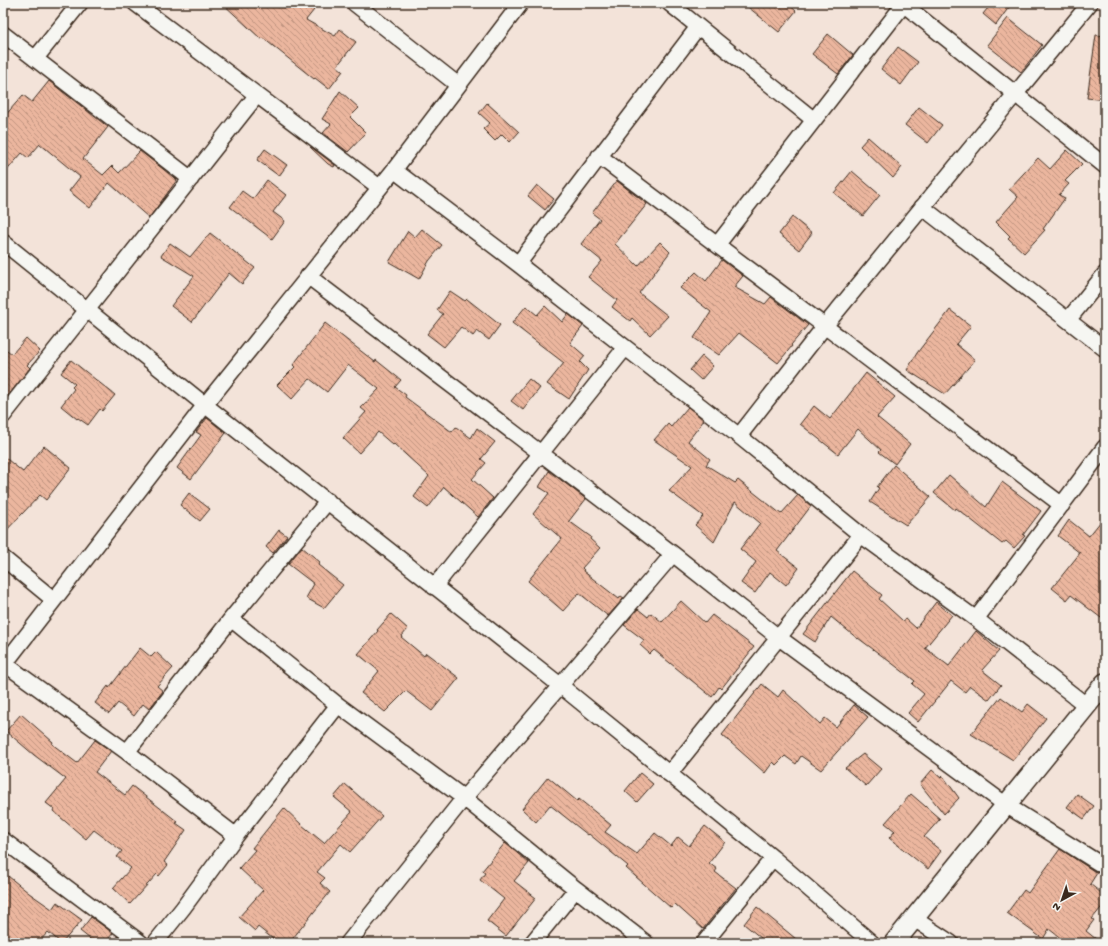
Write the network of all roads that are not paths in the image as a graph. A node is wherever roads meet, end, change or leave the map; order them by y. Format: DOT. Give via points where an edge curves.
graph roads {
  1 [pos="80,3"];
  2 [pos="135,3"];
  3 [pos="354,3"];
  4 [pos="521,3"];
  5 [pos="669,3"];
  6 [pos="1090,3"];
  7 [pos="903,4"];
  8 [pos="698,27"];
  9 [pos="3,34"];
  10 [pos="35,60"];
  11 [pos="458,85"];
  12 [pos="1014,94"];
  13 [pos="257,95"];
  14 [pos="814,120"];
  15 [pos="599,156"];
  16 [pos="1105,166"];
  17 [pos="394,170"];
  18 [pos="191,179"];
  19 [pos="379,187"];
  20 [pos="922,207"];
  21 [pos="3,242"];
  22 [pos="717,244"];
  23 [pos="518,264"];
  24 [pos="1105,274"];
  25 [pos="308,276"];
  26 [pos="87,309"];
  27 [pos="1068,320"];
  28 [pos="824,326"];
  29 [pos="625,348"];
  30 [pos="1105,349"];
  31 [pos="204,405"];
  32 [pos="3,416"];
  33 [pos="739,436"];
  34 [pos="1105,447"];
  35 [pos="540,453"];
  36 [pos="328,501"];
  37 [pos="1062,505"];
  38 [pos="861,535"];
  39 [pos="673,554"];
  40 [pos="3,558"];
  41 [pos="434,587"];
  42 [pos="54,600"];
  43 [pos="230,619"];
  44 [pos="976,619"];
  45 [pos="778,637"];
  46 [pos="4,665"];
  47 [pos="1105,683"];
  48 [pos="561,686"];
  49 [pos="338,705"];
  50 [pos="1087,706"];
  51 [pos="127,752"];
  52 [pos="669,774"];
  53 [pos="464,798"];
  54 [pos="1006,805"];
  55 [pos="236,836"];
  56 [pos="3,840"];
  57 [pos="773,858"];
  58 [pos="1105,867"];
  59 [pos="576,889"];
  60 [pos="913,918"];
  61 [pos="141,943"];
  62 [pos="155,943"];
  63 [pos="348,943"];
  64 [pos="532,943"];
  65 [pos="646,943"];
  66 [pos="704,943"];
  67 [pos="872,943"];
  68 [pos="894,943"];
  69 [pos="951,943"];
  1 -- 10 [label="street"];
  2 -- 13 [label="street"];
  3 -- 11 [label="street"];
  4 -- 11 [label="street"];
  5 -- 8 [label="street"];
  6 -- 12 [label="street"];
  7 -- 12 [label="street"];
  7 -- 14 [label="street"];
  8 -- 14 [label="street"];
  8 -- 15 [label="street"];
  9 -- 10 [label="street"];
  10 -- 18 [label="street"];
  11 -- 17 [label="street"];
  12 -- 16 [label="street"];
  12 -- 20 [label="street"];
  13 -- 18 [label="street"];
  13 -- 19 [label="street"];
  14 -- 22 [label="street"];
  15 -- 22 [label="street"];
  15 -- 23 [label="street"];
  17 -- 19 [label="street"];
  17 -- 23 [label="street"];
  18 -- 26 [label="street"];
  19 -- 25 [label="street"];
  20 -- 27 [label="street"];
  20 -- 28 [label="street"];
  21 -- 26 [label="street"];
  22 -- 28 [label="street"];
  23 -- 29 [label="street"];
  24 -- 27 [label="street"];
  25 -- 31 [label="street"];
  25 -- 35 [label="street"];
  26 -- 31 [label="street"];
  26 -- 32 [label="street"];
  27 -- 30 [label="street"];
  28 -- 33 [label="street"];
  28 -- 37 [label="street"];
  29 -- 33 [label="street"];
  29 -- 35 [label="street"];
  31 -- 36 [label="street"];
  31 -- 42 [label="street"];
  33 -- 38 [label="street"];
  34 -- 37 [label="street"];
  35 -- 39 [label="street"];
  35 -- 41 [label="street"];
  36 -- 41 [label="street"];
  36 -- 43 [label="street"];
  37 -- 44 [label="street"];
  38 -- 44 [label="street"];
  38 -- 45 [label="street"];
  39 -- 45 [label="street"];
  39 -- 48 [label="street"];
  40 -- 42 [label="street"];
  41 -- 48 [label="street"];
  42 -- 46 [label="street"];
  43 -- 49 [label="street"];
  43 -- 51 [label="street"];
  44 -- 50 [label="street"];
  45 -- 52 [label="street"];
  45 -- 54 [label="street"];
  46 -- 51 [label="street"];
  47 -- 50 [label="street"];
  48 -- 52 [label="street"];
  48 -- 53 [label="street"];
  49 -- 53 [label="street"];
  49 -- 55 [label="street"];
  50 -- 54 [label="street"];
  51 -- 55 [label="street"];
  52 -- 57 [label="street"];
  53 -- 59 [label="street"];
  53 -- 63 [label="street"];
  54 -- 58 [label="street"];
  54 -- 60 [label="street"];
  55 -- 62 [label="street"];
  56 -- 61 [label="street"];
  57 -- 66 [label="street"];
  57 -- 67 [label="street"];
  59 -- 64 [label="street"];
  59 -- 65 [label="street"];
  60 -- 68 [label="street"];
  60 -- 69 [label="street"];
}
